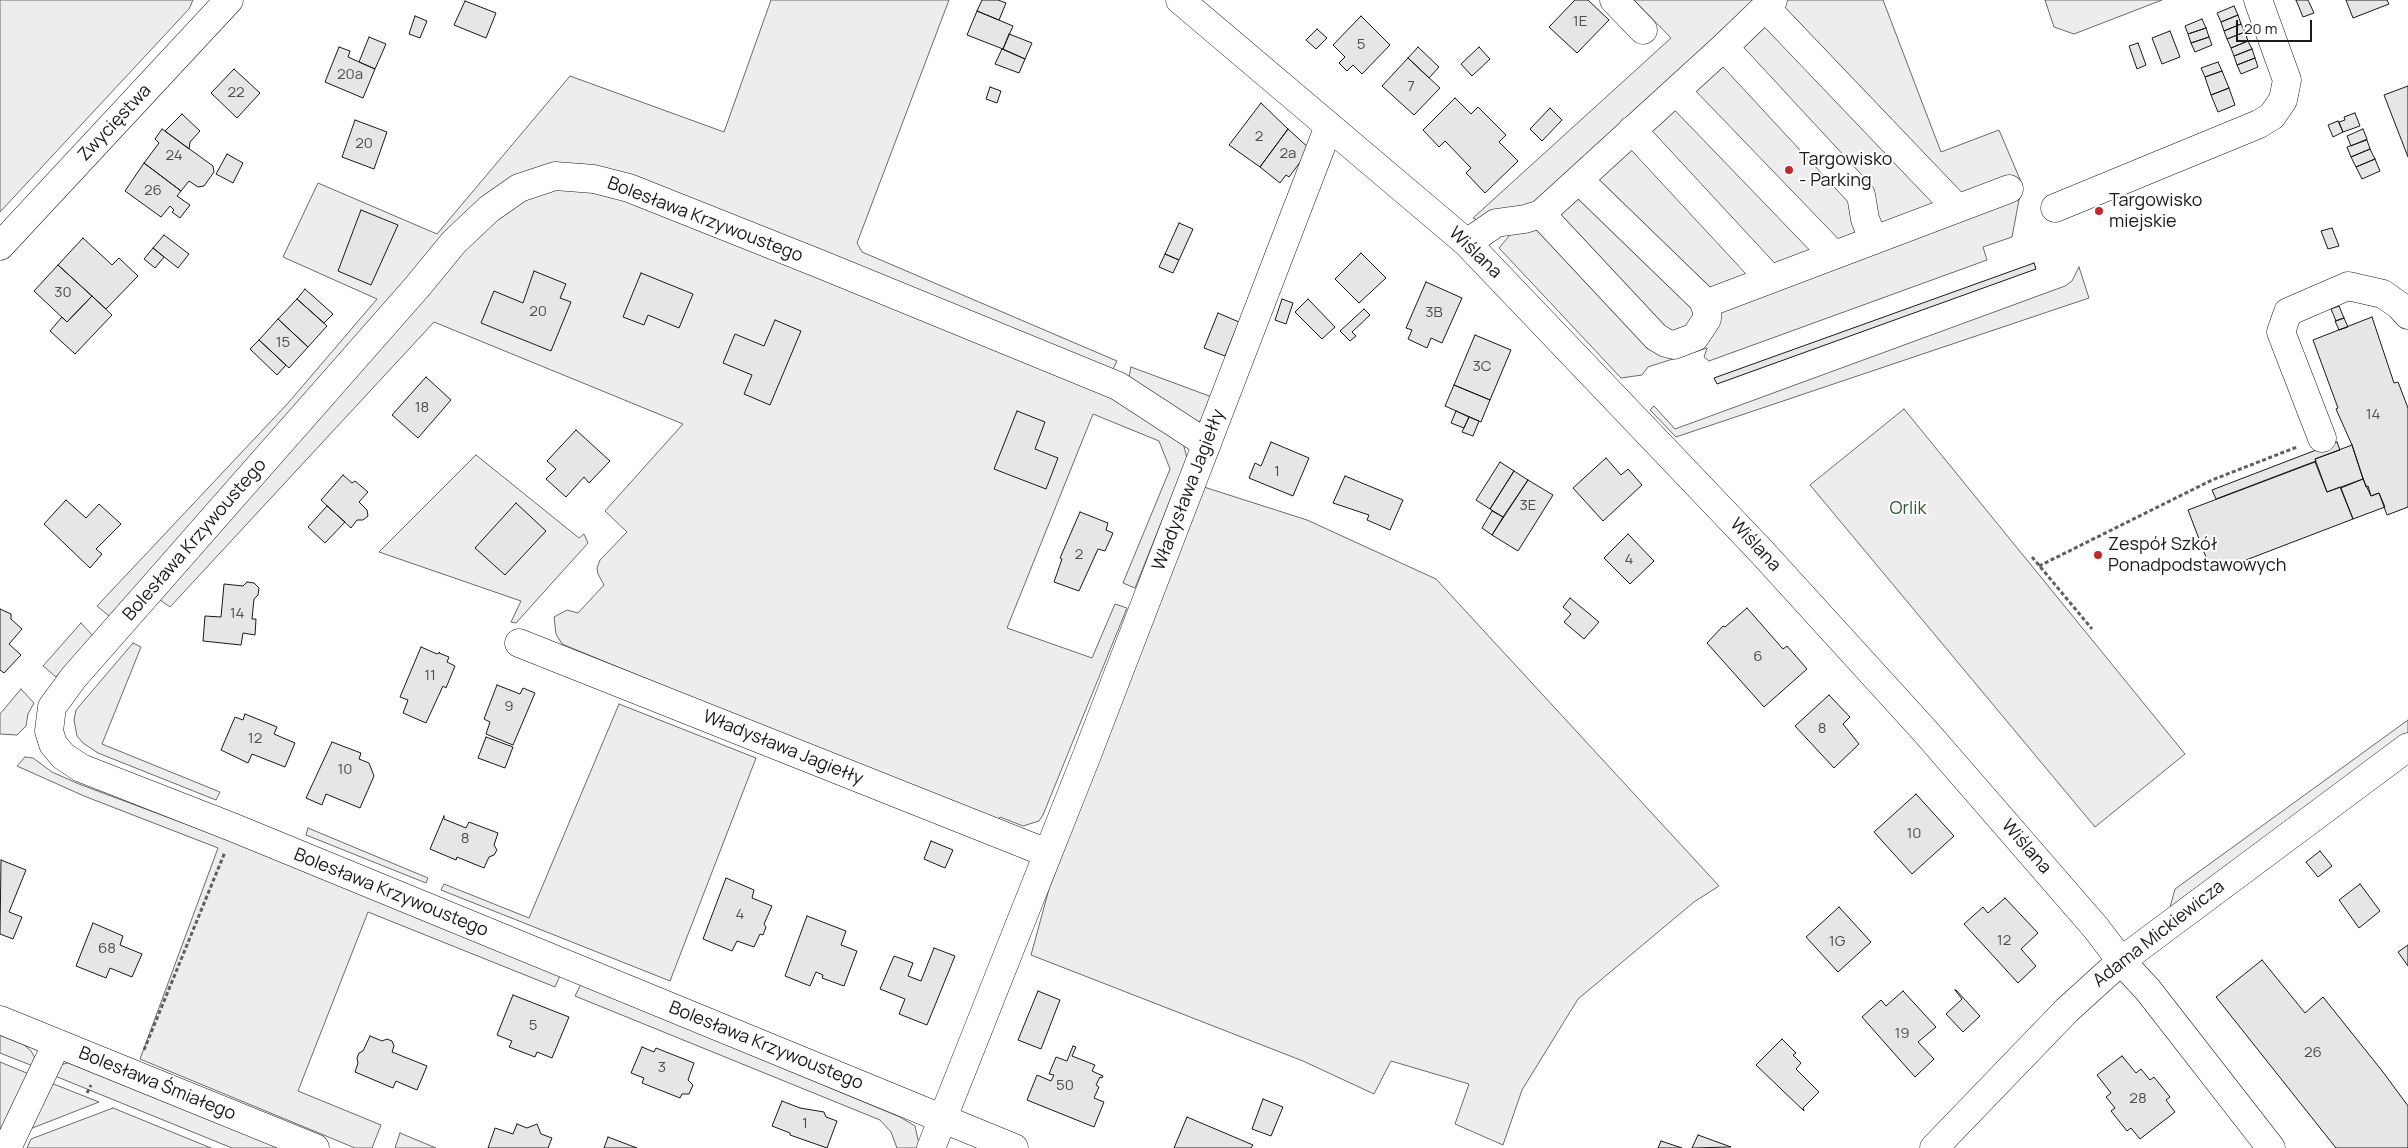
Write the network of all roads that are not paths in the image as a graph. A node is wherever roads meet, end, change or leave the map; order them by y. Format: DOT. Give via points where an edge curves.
graph roads {
  1 [pos="229,0"];
  2 [pos="1180,0"];
  3 [pos="1614,0"];
  4 [pos="2258,0"];
  5 [pos="1769,3"];
  6 [pos="1644,30"];
  7 [pos="1724,48"];
  8 [pos="1676,91"];
  9 [pos="1329,126"];
  10 [pos="1632,130"];
  11 [pos="1579,180"];
  12 [pos="2009,189"];
  13 [pos="1956,208"];
  14 [pos="2056,208"];
  15 [pos="1540,214"];
  16 [pos="1874,239"];
  17 [pos="1466,243"];
  18 [pos="0,246"];
  19 [pos="1834,255"];
  20 [pos="1770,279"];
  21 [pos="1705,304"];
  22 [pos="2408,315"];
  23 [pos="2322,438"];
  24 [pos="1207,444"];
  25 [pos="519,643"];
  26 [pos="2408,747"];
  27 [pos="1047,853"];
  28 [pos="2121,961"];
  29 [pos="0,1020"];
  30 [pos="57,1044"];
  31 [pos="943,1119"];
  32 [pos="7,1148"];
  33 [pos="315,1148"];
  34 [pos="931,1148"];
  35 [pos="1014,1148"];
  36 [pos="1934,1148"];
  37 [pos="2271,1148"];
  1 -- 18 [label="street, Zwycięstwa"];
  2 -- 9 [label="street, Wiślana"];
  3 -- 6 [label="street"];
  4 -- 14 [label="street" via="2287,80 2283,100 2272,116"];
  5 -- 7 [label="street"];
  5 -- 13 [label="street"];
  7 -- 8 [label="street"];
  7 -- 16 [label="street" via="1861,195 1864,219"];
  8 -- 10 [label="street"];
  8 -- 19 [label="street"];
  9 -- 17 [label="street, Wiślana"];
  9 -- 24 [label="street, Władysława Jagiełły"];
  10 -- 11 [label="street"];
  10 -- 20 [label="street"];
  11 -- 15 [label="street"];
  11 -- 21 [label="street" via="1697,292"];
  12 -- 13 [label="street"];
  13 -- 16 [label="street"];
  15 -- 17 [label="street" via="1496,223"];
  15 -- 21 [label="street" via="1660,340 1674,345 1696,336 1707,319"];
  16 -- 19 [label="street"];
  17 -- 28 [label="street, Wiślana" via="1754,543 1875,675 2096,928"];
  19 -- 20 [label="street"];
  20 -- 21 [label="street"];
  22 -- 23 [label="street" via="2383,294 2348,286 2288,312 2282,332"];
  24 -- 27 [label="street, Władysława Jagiełły"];
  24 -- 31 [label="street, Bolesława Krzywoustego" via="1118,386 892,293 629,188 594,179 555,176 519,188 488,209 454,242 74,677 52,707 49,731 53,744 63,756 81,768"];
  25 -- 27 [label="street, Władysława Jagiełły"];
  26 -- 28 [label="street, Adama Mickiewicza"];
  27 -- 31 [label="street, Władysława Jagiełły"];
  28 -- 36 [label="street, Adama Mickiewicza" via="2067,1010"];
  28 -- 37 [label="street, Wiślana" via="2148,990"];
  29 -- 30 [label="street, Bolesława Śmiałego"];
  30 -- 32 [label="street"];
  30 -- 33 [label="street, Bolesława Śmiałego"];
  31 -- 34 [label="street, Władysława Jagiełły"];
  31 -- 35 [label="street, Bolesława Krzywoustego"];
}
